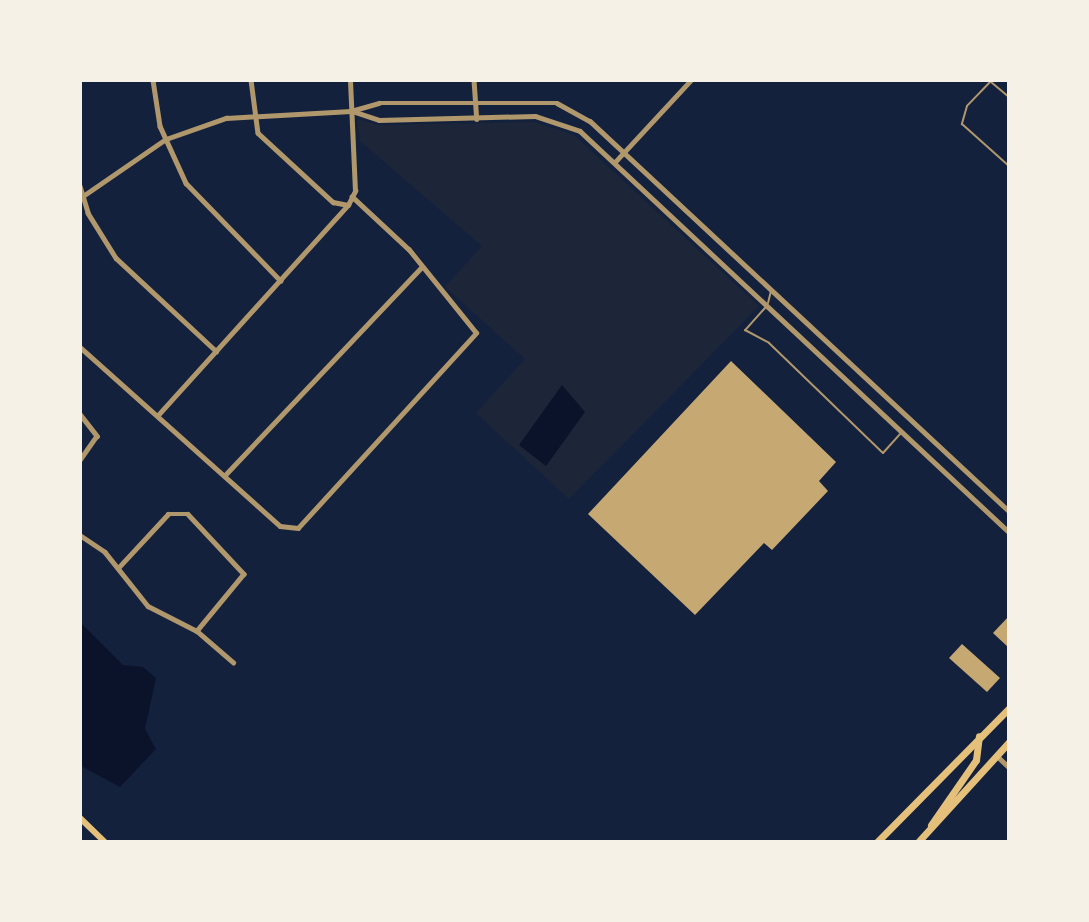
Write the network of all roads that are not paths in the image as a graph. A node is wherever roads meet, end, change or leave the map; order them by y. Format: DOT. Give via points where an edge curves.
graph roads {
  1 [pos="153,80"];
  2 [pos="251,80"];
  3 [pos="350,80"];
  4 [pos="474,80"];
  5 [pos="691,80"];
  6 [pos="992,81"];
  7 [pos="1009,97"];
  8 [pos="475,100"];
  9 [pos="351,111"];
  10 [pos="254,116"];
  11 [pos="477,119"];
  12 [pos="166,139"];
  13 [pos="624,152"];
  14 [pos="615,162"];
  15 [pos="1009,166"];
  16 [pos="80,186"];
  17 [pos="352,197"];
  18 [pos="82,198"];
  19 [pos="348,205"];
  20 [pos="422,267"];
  21 [pos="281,281"];
  22 [pos="771,291"];
  23 [pos="767,306"];
  24 [pos="80,347"];
  25 [pos="216,351"];
  26 [pos="80,414"];
  27 [pos="159,414"];
  28 [pos="902,432"];
  29 [pos="80,460"];
  30 [pos="225,475"];
  31 [pos="1009,511"];
  32 [pos="1009,532"];
  33 [pos="80,535"];
  34 [pos="119,567"];
  35 [pos="197,631"];
  36 [pos="233,662"];
  37 [pos="1009,708"];
  38 [pos="979,736"];
  39 [pos="1009,742"];
  40 [pos="996,756"];
  41 [pos="1009,767"];
  42 [pos="80,818"];
  43 [pos="930,829"];
  44 [pos="105,842"];
  45 [pos="877,842"];
  46 [pos="918,842"];
  1 -- 12 [label="street"];
  2 -- 10 [label="street"];
  3 -- 9 [label="street"];
  4 -- 8 [label="street"];
  5 -- 13 [label="street"];
  6 -- 7 [label="lane"];
  6 -- 15 [label="lane" via="968,106 962,124"];
  8 -- 9 [label="street" via="379,103"];
  8 -- 11 [label="street"];
  8 -- 13 [label="street" via="557,103 590,121"];
  9 -- 10 [label="street"];
  9 -- 11 [label="street" via="379,120"];
  9 -- 17 [label="street"];
  10 -- 12 [label="street" via="226,118"];
  10 -- 19 [label="street" via="264,140 333,202"];
  11 -- 14 [label="street" via="561,122"];
  12 -- 18 [label="street"];
  12 -- 21 [label="street" via="201,203"];
  13 -- 14 [label="street"];
  13 -- 22 [label="street"];
  14 -- 23 [label="street"];
  16 -- 18 [label="street"];
  17 -- 19 [label="street"];
  17 -- 20 [label="street"];
  18 -- 25 [label="street" via="116,258"];
  19 -- 21 [label="street"];
  20 -- 30 [label="street"];
  20 -- 30 [label="street" via="471,320 474,339 304,523 280,526"];
  21 -- 25 [label="street"];
  22 -- 23 [label="lane"];
  22 -- 31 [label="street"];
  23 -- 28 [label="street"];
  23 -- 28 [label="lane" via="745,330 769,343 883,453"];
  24 -- 27 [label="street"];
  25 -- 27 [label="street"];
  26 -- 29 [label="street" via="97,436"];
  27 -- 30 [label="street"];
  28 -- 32 [label="street"];
  33 -- 34 [label="street"];
  34 -- 35 [label="street" via="148,606"];
  34 -- 35 [label="street" via="168,514 188,514 244,574"];
  35 -- 36 [label="street"];
  37 -- 38 [label="main road"];
  38 -- 43 [label="main road" via="976,760"];
  38 -- 45 [label="main road"];
  39 -- 40 [label="main road"];
  40 -- 41 [label="street"];
  40 -- 43 [label="main road"];
  42 -- 44 [label="main road"];
  43 -- 46 [label="main road"];
}
